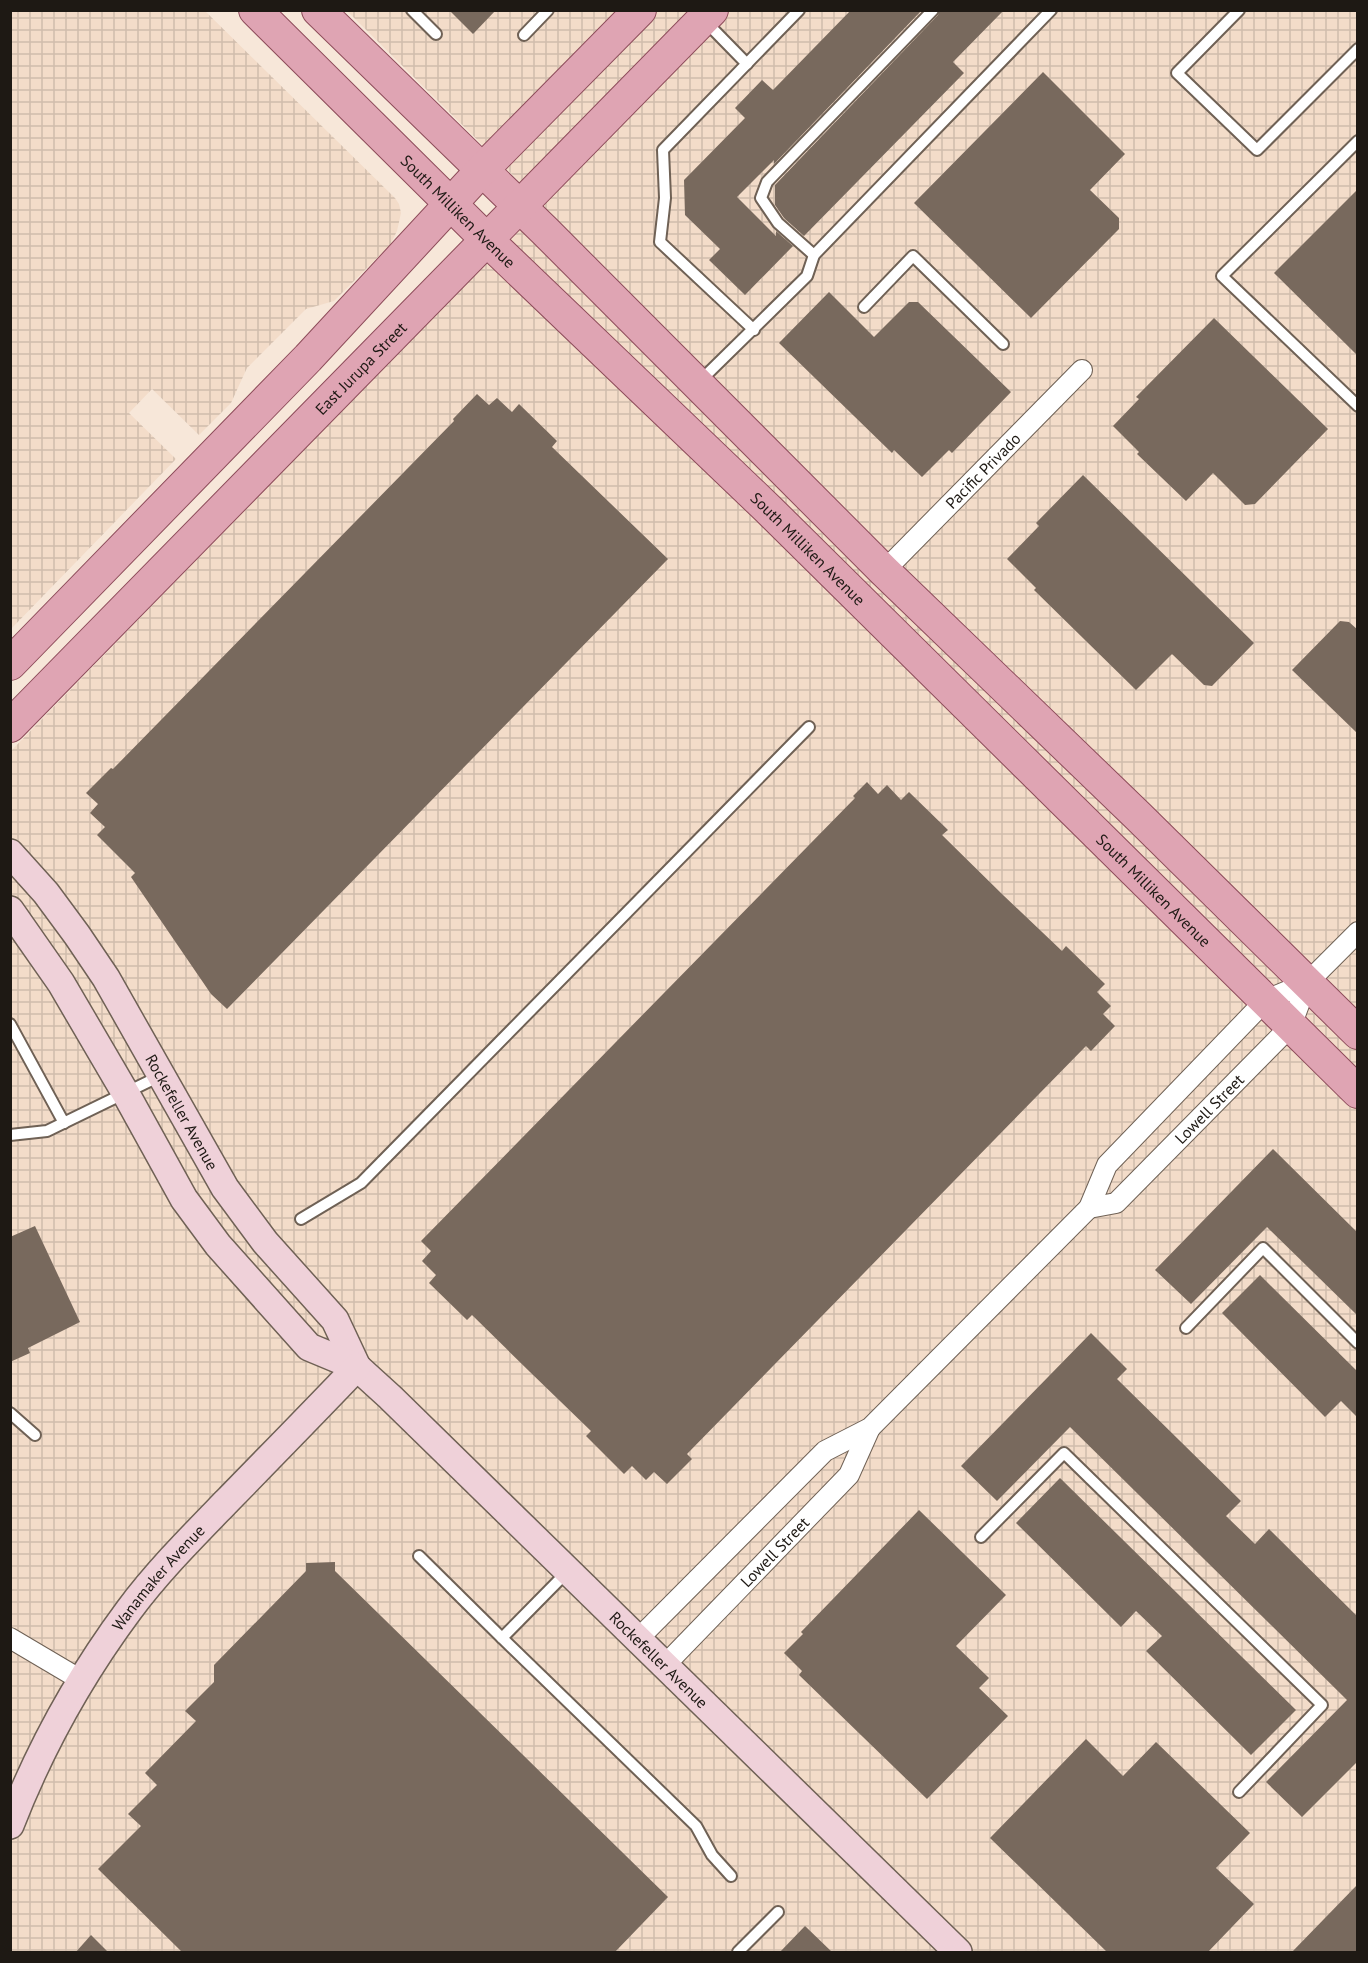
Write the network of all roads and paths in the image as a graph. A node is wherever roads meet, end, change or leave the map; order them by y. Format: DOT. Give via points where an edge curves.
graph roads {
  1 [pos="255,10"];
  2 [pos="318,10"];
  3 [pos="412,10"];
  4 [pos="548,10"];
  5 [pos="799,10"];
  6 [pos="933,10"];
  7 [pos="1051,10"];
  8 [pos="1239,10"];
  9 [pos="630,14"];
  10 [pos="708,15"];
  11 [pos="436,34"];
  12 [pos="524,35"];
  13 [pos="1358,49"];
  14 [pos="747,64"];
  15 [pos="1358,141"];
  16 [pos="482,170"];
  17 [pos="451,204"];
  18 [pos="520,207"];
  19 [pos="487,240"];
  20 [pos="814,255"];
  21 [pos="864,307"];
  22 [pos="754,330"];
  23 [pos="1003,344"];
  24 [pos="1082,370"];
  25 [pos="697,384"];
  26 [pos="1358,406"];
  27 [pos="884,571"];
  28 [pos="10,664"];
  29 [pos="10,726"];
  30 [pos="809,727"];
  31 [pos="10,853"];
  32 [pos="10,909"];
  33 [pos="1358,932"];
  34 [pos="1307,983"];
  35 [pos="1266,1000"];
  36 [pos="10,1024"];
  37 [pos="1291,1026"];
  38 [pos="1358,1033"];
  39 [pos="160,1076"];
  40 [pos="1358,1092"];
  41 [pos="126,1094"];
  42 [pos="64,1123"];
  43 [pos="10,1135"];
  44 [pos="1089,1208"];
  45 [pos="302,1219"];
  46 [pos="1186,1328"];
  47 [pos="1358,1343"];
  48 [pos="357,1367"];
  49 [pos="10,1413"];
  50 [pos="870,1428"];
  51 [pos="35,1435"];
  52 [pos="981,1537"];
  53 [pos="419,1556"];
  54 [pos="568,1571"];
  55 [pos="10,1638"];
  56 [pos="502,1638"];
  57 [pos="638,1640"];
  58 [pos="664,1666"];
  59 [pos="81,1680"];
  60 [pos="1239,1792"];
  61 [pos="10,1825"];
  62 [pos="731,1876"];
  63 [pos="778,1912"];
  64 [pos="738,1953"];
  65 [pos="958,1953"];
  1 -- 17 [label="main road, South Milliken Avenue"];
  2 -- 16 [label="main road"];
  3 -- 11 [label="lane"];
  4 -- 12 [label="lane"];
  5 -- 14 [label="lane"];
  6 -- 20 [label="lane" via="767,182 761,198 778,223"];
  7 -- 20 [label="lane"];
  8 -- 13 [label="lane" via="1177,74 1257,150"];
  9 -- 16 [label="main road"];
  10 -- 14 [label="lane"];
  10 -- 18 [label="main road, East Jurupa Street"];
  14 -- 22 [label="lane" via="663,150 665,198 660,242"];
  15 -- 26 [label="lane" via="1222,276"];
  16 -- 17 [label="main road"];
  16 -- 18 [label="main road"];
  17 -- 19 [label="main road, South Milliken Avenue"];
  17 -- 28 [label="main road" via="308,358"];
  18 -- 19 [label="main road, East Jurupa Street"];
  18 -- 25 [label="main road"];
  19 -- 29 [label="main road, East Jurupa Street"];
  19 -- 35 [label="main road, South Milliken Avenue" via="768,509"];
  20 -- 22 [label="lane" via="807,276"];
  21 -- 23 [label="lane" via="914,256"];
  22 -- 25 [label="lane"];
  24 -- 27 [label="street, Pacific Privado"];
  25 -- 27 [label="main road"];
  27 -- 34 [label="main road"];
  30 -- 45 [label="lane" via="361,1183"];
  31 -- 39 [label="street, Rockefeller Avenue" via="83,943"];
  32 -- 41 [label="street, Rockefeller Avenue" via="62,983"];
  33 -- 34 [label="street, Lowell Street"];
  34 -- 35 [label="street, Lowell Street"];
  34 -- 37 [label="street, Lowell Street"];
  34 -- 38 [label="main road"];
  35 -- 37 [label="main road, South Milliken Avenue"];
  35 -- 44 [label="street, Lowell Street" via="1107,1165"];
  36 -- 42 [label="lane"];
  37 -- 40 [label="main road, South Milliken Avenue"];
  37 -- 44 [label="street, Lowell Street" via="1116,1203"];
  39 -- 41 [label="lane"];
  39 -- 48 [label="street, Rockefeller Avenue" via="225,1188 265,1242 335,1320"];
  41 -- 42 [label="lane"];
  41 -- 48 [label="street, Rockefeller Avenue" via="184,1199 218,1245 309,1347"];
  42 -- 43 [label="lane" via="47,1131"];
  44 -- 50 [label="street, Lowell Street"];
  46 -- 47 [label="lane" via="1263,1248"];
  48 -- 54 [label="street, Rockefeller Avenue"];
  48 -- 59 [label="street, Wanamaker Avenue" via="178,1552 130,1609"];
  49 -- 51 [label="lane"];
  50 -- 57 [label="street, Lowell Street" via="825,1451"];
  50 -- 58 [label="street, Lowell Street" via="849,1475"];
  52 -- 60 [label="lane" via="1064,1453 1322,1705"];
  53 -- 56 [label="lane"];
  54 -- 56 [label="lane"];
  54 -- 57 [label="street, Rockefeller Avenue"];
  55 -- 59 [label="street"];
  56 -- 62 [label="lane" via="696,1826 712,1855"];
  57 -- 58 [label="street, Rockefeller Avenue"];
  58 -- 65 [label="street, Rockefeller Avenue"];
  59 -- 61 [label="street, Wanamaker Avenue" via="25,1787"];
  63 -- 64 [label="lane"];
}
